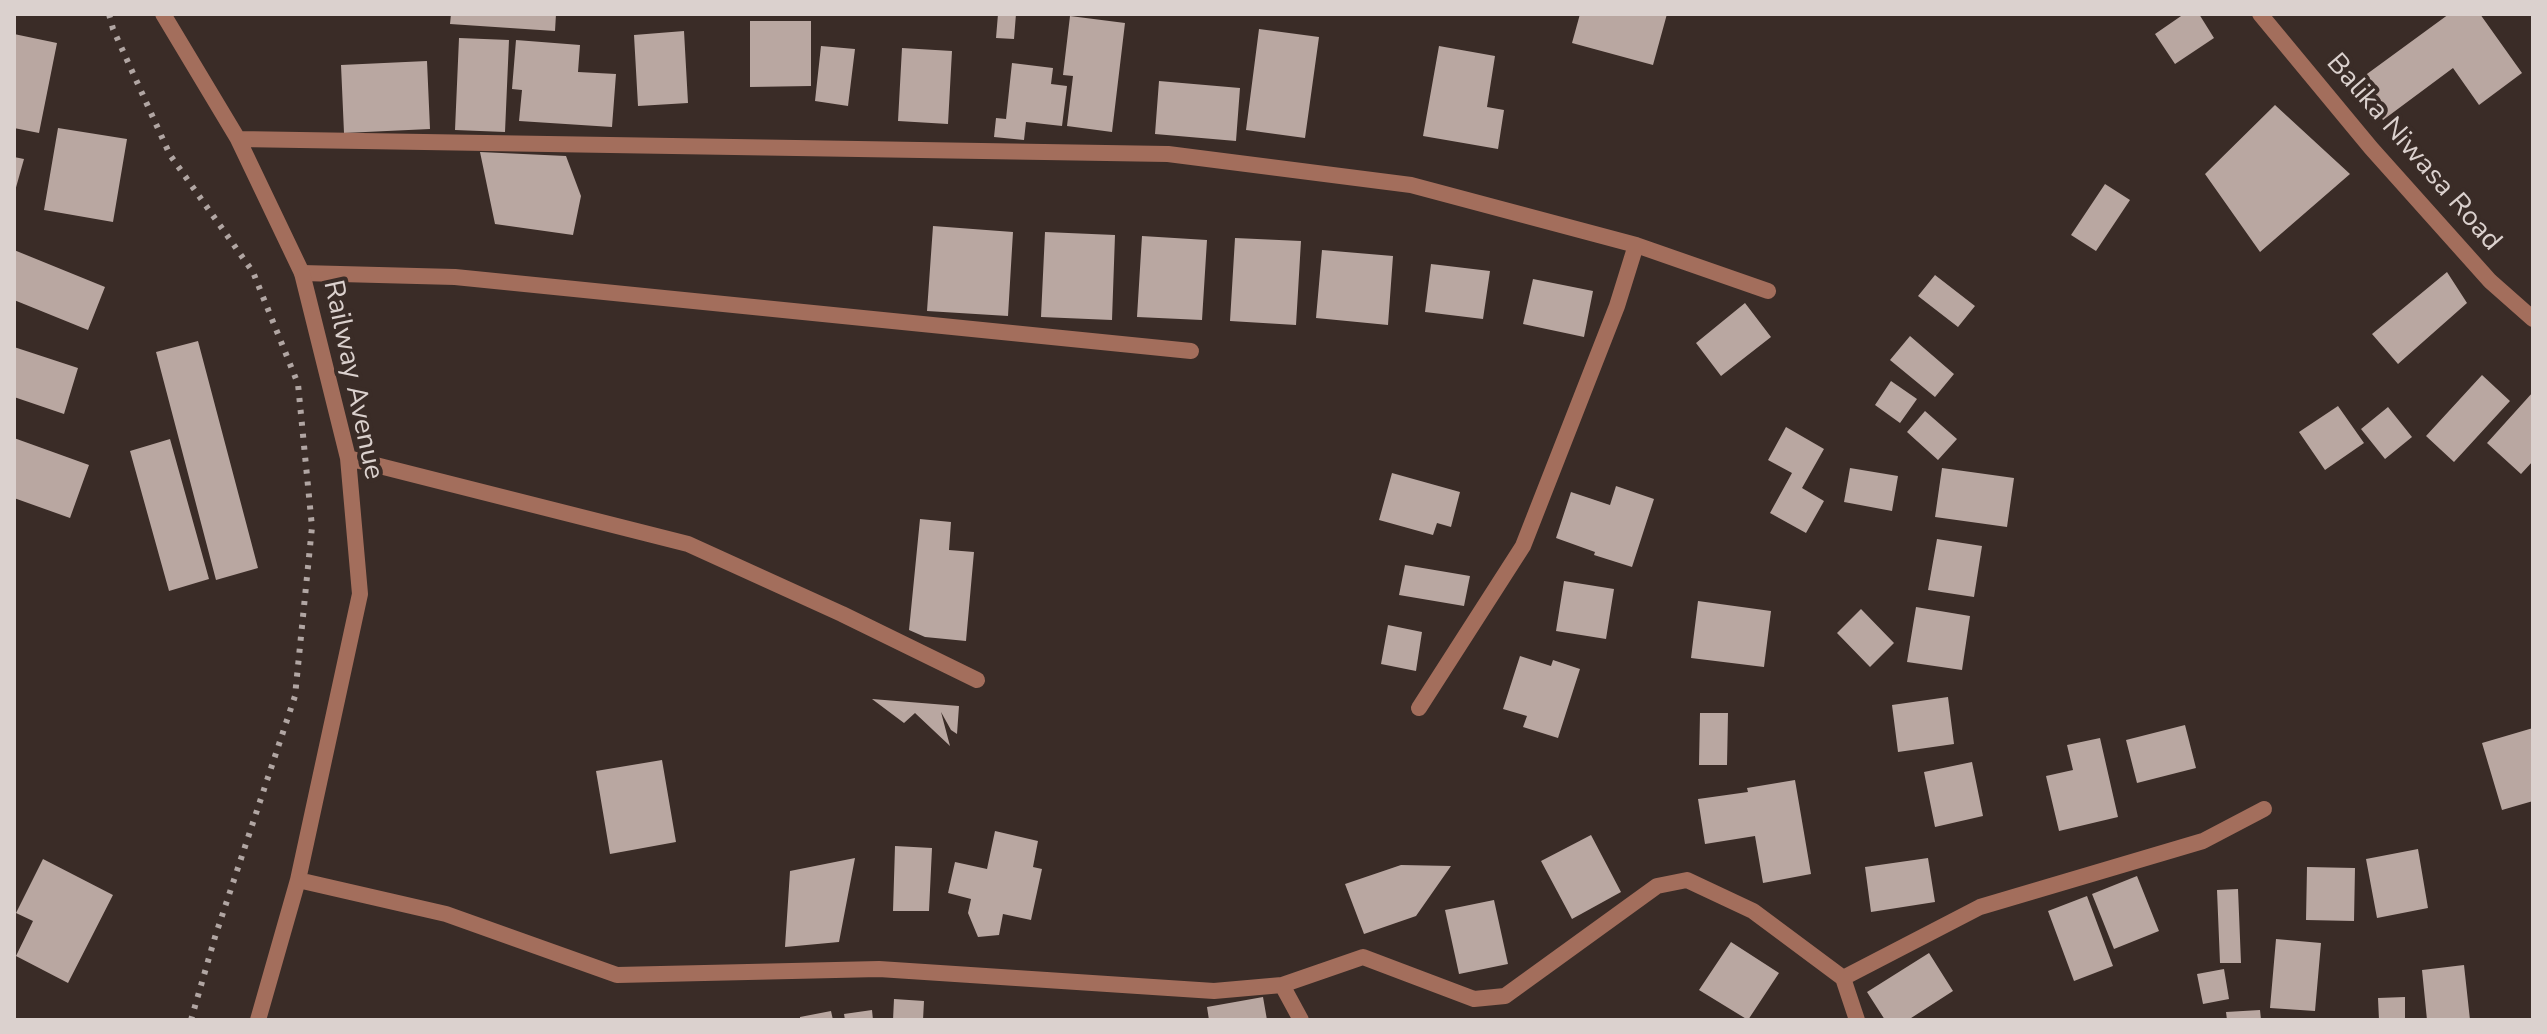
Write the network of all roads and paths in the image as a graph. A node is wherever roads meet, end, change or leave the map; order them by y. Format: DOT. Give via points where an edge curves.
graph roads {
  1 [pos="163,14"];
  2 [pos="2260,14"];
  3 [pos="238,139"];
  4 [pos="1636,245"];
  5 [pos="302,273"];
  6 [pos="1768,291"];
  7 [pos="2533,319"];
  8 [pos="1191,351"];
  9 [pos="348,458"];
  10 [pos="977,680"];
  11 [pos="1419,708"];
  12 [pos="2264,809"];
  13 [pos="298,880"];
  14 [pos="1843,978"];
  15 [pos="1282,985"];
  16 [pos="258,1020"];
  17 [pos="1301,1020"];
  18 [pos="1857,1020"];
  1 -- 3 [label="street, Railway Avenue"];
  2 -- 7 [label="street, Balika Niwasa Road" via="2490,281"];
  3 -- 4 [label="street" via="1168,154 1411,185"];
  3 -- 5 [label="street, Railway Avenue"];
  4 -- 6 [label="street"];
  4 -- 11 [label="street" via="1523,546"];
  5 -- 8 [label="street" via="455,277"];
  5 -- 9 [label="street, Railway Avenue"];
  9 -- 10 [label="street" via="688,544"];
  9 -- 13 [label="street, Railway Avenue" via="360,594"];
  12 -- 14 [label="street" via="2203,841 1980,907"];
  13 -- 15 [label="street" via="446,914 617,975 879,969 1214,991"];
  13 -- 16 [label="street, Railway Avenue"];
  14 -- 15 [label="street" via="1753,911 1687,880 1657,886 1505,996 1474,999 1363,957"];
  14 -- 18 [label="street"];
  15 -- 17 [label="street"];
}
